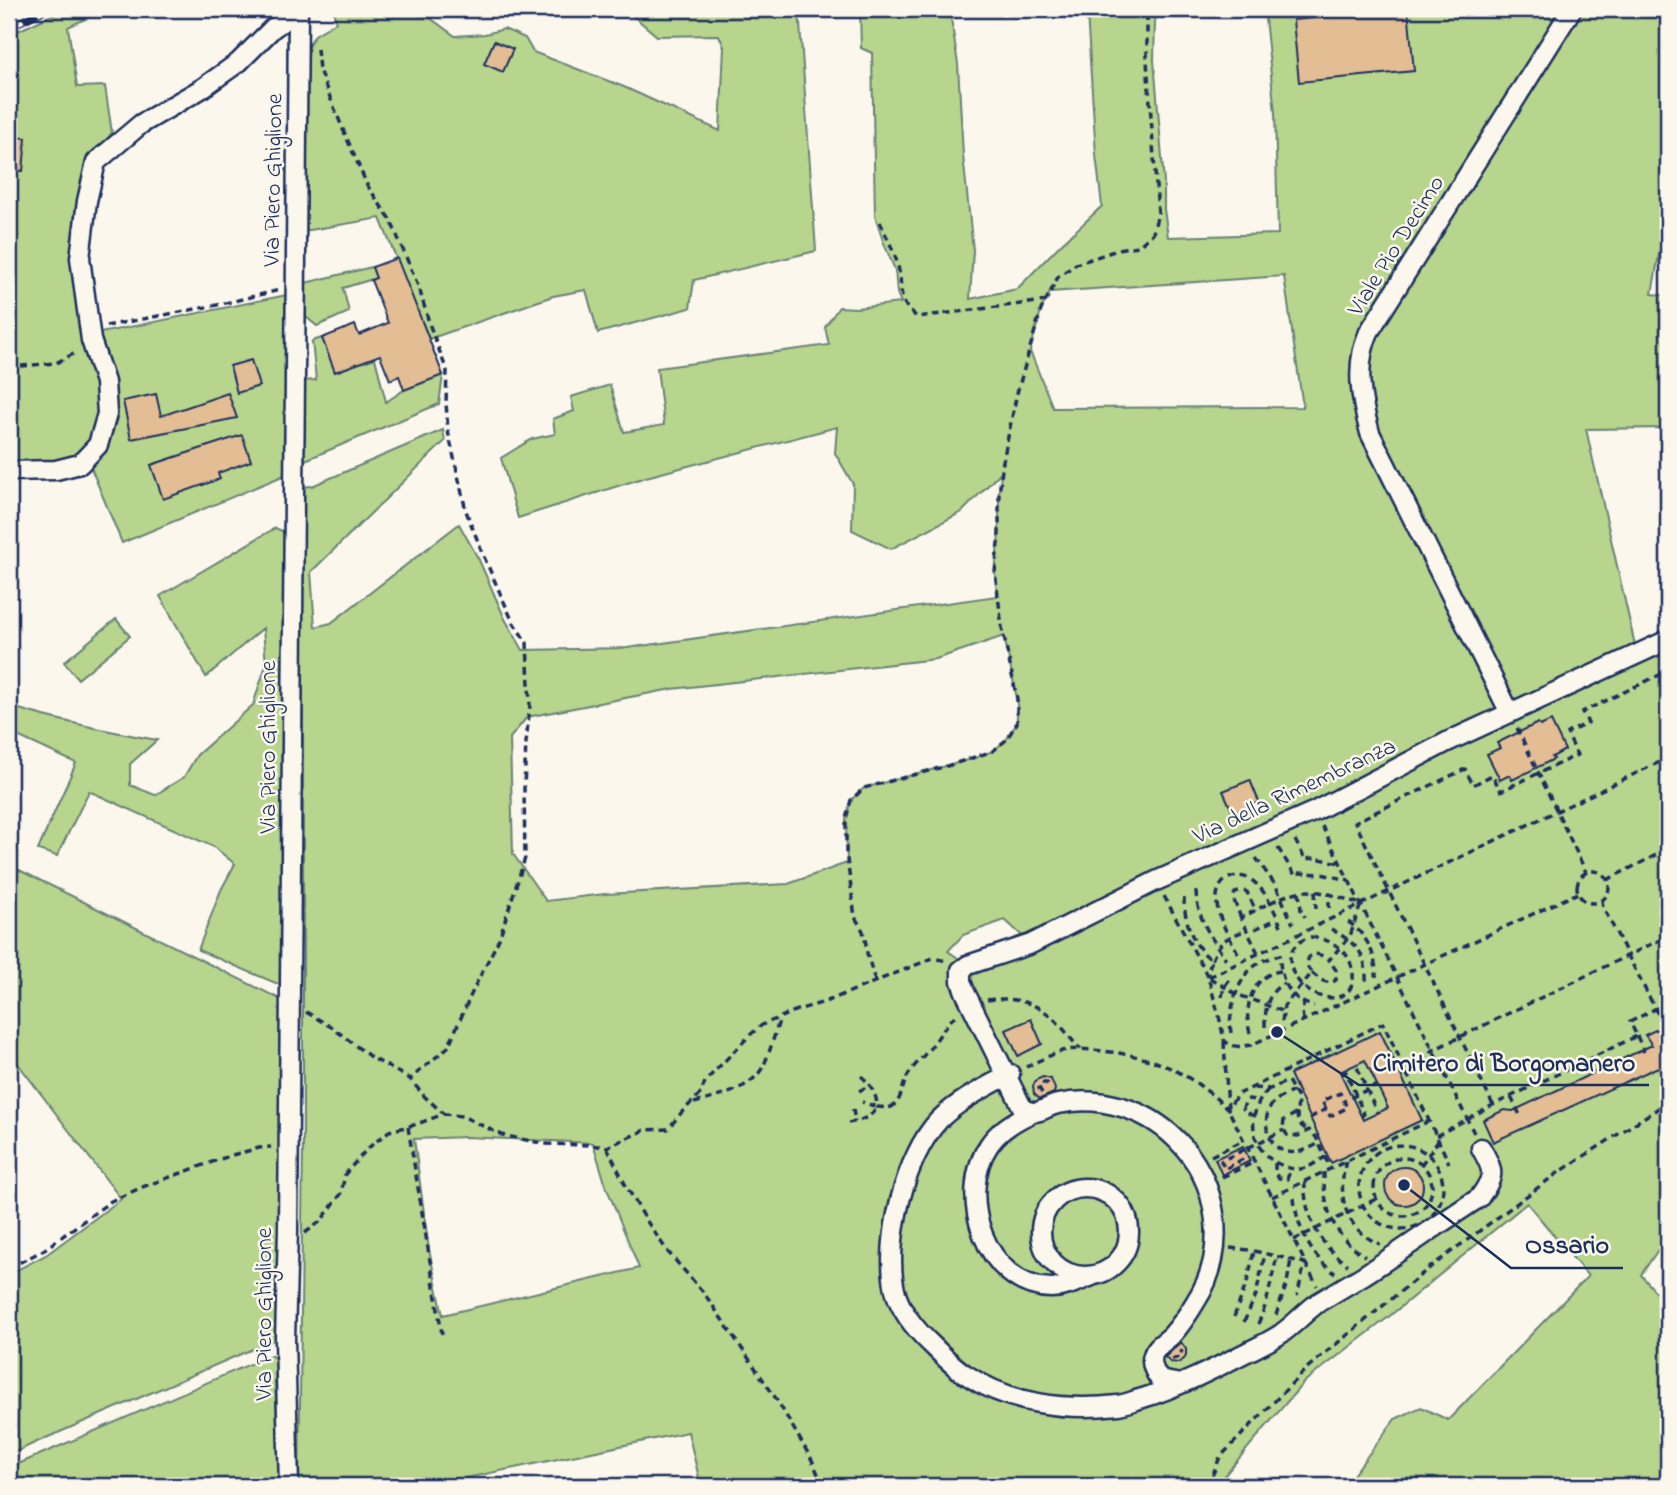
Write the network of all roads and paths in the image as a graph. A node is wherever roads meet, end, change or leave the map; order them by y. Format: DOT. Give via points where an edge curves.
graph roads {
  1 [pos="909,9"];
  2 [pos="1049,9"];
  3 [pos="1151,9"];
  4 [pos="1572,9"];
  5 [pos="298,10"];
  6 [pos="317,47"];
  7 [pos="880,222"];
  8 [pos="295,286"];
  9 [pos="1045,301"];
  10 [pos="91,341"];
  11 [pos="9,367"];
  12 [pos="9,471"];
  13 [pos="1668,640"];
  14 [pos="1668,671"];
  15 [pos="1510,713"];
  16 [pos="1668,758"];
  17 [pos="1538,773"];
  18 [pos="1315,811"];
  19 [pos="1557,812"];
  20 [pos="1295,840"];
  21 [pos="1278,848"];
  22 [pos="1668,849"];
  23 [pos="1256,858"];
  24 [pos="1341,863"];
  25 [pos="1586,872"];
  26 [pos="1349,880"];
  27 [pos="1607,880"];
  28 [pos="1156,881"];
  29 [pos="1196,891"];
  30 [pos="1315,891"];
  31 [pos="1389,891"];
  32 [pos="1299,892"];
  33 [pos="1578,893"];
  34 [pos="1329,894"];
  35 [pos="1184,898"];
  36 [pos="1282,898"];
  37 [pos="1602,900"];
  38 [pos="1271,904"];
  39 [pos="1361,904"];
  40 [pos="1329,908"];
  41 [pos="1316,909"];
  42 [pos="1256,911"];
  43 [pos="1304,917"];
  44 [pos="1241,918"];
  45 [pos="1278,919"];
  46 [pos="1348,922"];
  47 [pos="1293,924"];
  48 [pos="1281,926"];
  49 [pos="1355,926"];
  50 [pos="1255,929"];
  51 [pos="1331,929"];
  52 [pos="1247,930"];
  53 [pos="1230,936"];
  54 [pos="1668,936"];
  55 [pos="1347,939"];
  56 [pos="1218,947"];
  57 [pos="1339,948"];
  58 [pos="1266,950"];
  59 [pos="1238,953"];
  60 [pos="1258,953"];
  61 [pos="1628,956"];
  62 [pos="1269,958"];
  63 [pos="1226,959"];
  64 [pos="1212,960"];
  65 [pos="1329,960"];
  66 [pos="1424,964"];
  67 [pos="968,965"];
  68 [pos="1280,971"];
  69 [pos="1311,973"];
  70 [pos="1208,977"];
  71 [pos="1376,977"];
  72 [pos="1397,977"];
  73 [pos="1229,980"];
  74 [pos="875,981"];
  75 [pos="1366,981"];
  76 [pos="1285,983"];
  77 [pos="1301,985"];
  78 [pos="1224,988"];
  79 [pos="1293,993"];
  80 [pos="1236,994"];
  81 [pos="1222,997"];
  82 [pos="968,998"];
  83 [pos="290,999"];
  84 [pos="1250,1000"];
  85 [pos="1668,1002"];
  86 [pos="1304,1003"];
  87 [pos="1266,1006"];
  88 [pos="1314,1006"];
  89 [pos="1655,1009"];
  90 [pos="1282,1011"];
  91 [pos="781,1016"];
  92 [pos="1303,1020"];
  93 [pos="1282,1022"];
  94 [pos="1664,1026"];
  95 [pos="1265,1027"];
  96 [pos="1231,1033"];
  97 [pos="1250,1033"];
  98 [pos="1460,1037"];
  99 [pos="1637,1037"];
  100 [pos="1224,1040"];
  101 [pos="1081,1049"];
  102 [pos="1433,1050"];
  103 [pos="1644,1052"];
  104 [pos="1357,1067"];
  105 [pos="1405,1070"];
  106 [pos="1400,1073"];
  107 [pos="1341,1074"];
  108 [pos="1008,1075"];
  109 [pos="861,1076"];
  110 [pos="410,1079"];
  111 [pos="1041,1083"];
  112 [pos="870,1085"];
  113 [pos="1377,1085"];
  114 [pos="1252,1088"];
  115 [pos="1270,1089"];
  116 [pos="1367,1090"];
  117 [pos="859,1091"];
  118 [pos="1049,1091"];
  119 [pos="1294,1091"];
  120 [pos="1356,1095"];
  121 [pos="1511,1097"];
  122 [pos="1260,1101"];
  123 [pos="1344,1101"];
  124 [pos="862,1102"];
  125 [pos="1668,1102"];
  126 [pos="692,1103"];
  127 [pos="1493,1105"];
  128 [pos="877,1107"];
  129 [pos="853,1109"];
  130 [pos="1228,1109"];
  131 [pos="1326,1109"];
  132 [pos="1032,1113"];
  133 [pos="1297,1113"];
  134 [pos="1377,1113"];
  135 [pos="444,1114"];
  136 [pos="1254,1116"];
  137 [pos="1361,1116"];
  138 [pos="1521,1117"];
  139 [pos="1467,1119"];
  140 [pos="1429,1121"];
  141 [pos="855,1122"];
  142 [pos="848,1123"];
  143 [pos="1318,1124"];
  144 [pos="408,1127"];
  145 [pos="1284,1130"];
  146 [pos="1309,1130"];
  147 [pos="1270,1137"];
  148 [pos="1437,1138"];
  149 [pos="1244,1140"];
  150 [pos="1257,1143"];
  151 [pos="1319,1143"];
  152 [pos="289,1146"];
  153 [pos="607,1147"];
  154 [pos="1380,1147"];
  155 [pos="1248,1148"];
  156 [pos="1481,1148"];
  157 [pos="1429,1155"];
  158 [pos="1325,1157"];
  159 [pos="1205,1159"];
  160 [pos="1243,1160"];
  161 [pos="1346,1161"];
  162 [pos="1255,1162"];
  163 [pos="1275,1163"];
  164 [pos="1449,1163"];
  165 [pos="1422,1166"];
  166 [pos="1291,1168"];
  167 [pos="1330,1168"];
  168 [pos="1324,1172"];
  169 [pos="1216,1180"];
  170 [pos="1305,1181"];
  171 [pos="1272,1197"];
  172 [pos="1294,1198"];
  173 [pos="1377,1199"];
  174 [pos="1363,1205"];
  175 [pos="1348,1213"];
  176 [pos="1332,1221"];
  177 [pos="1315,1230"];
  178 [pos="1303,1236"];
  179 [pos="1294,1240"];
  180 [pos="1384,1245"];
  181 [pos="288,1247"];
  182 [pos="1224,1248"];
  183 [pos="1254,1251"];
  184 [pos="1265,1254"];
  185 [pos="1277,1256"];
  186 [pos="1291,1259"];
  187 [pos="1374,1259"];
  188 [pos="1305,1263"];
  189 [pos="1350,1267"];
  190 [pos="9,1268"];
  191 [pos="1093,1276"];
  192 [pos="1342,1278"];
  193 [pos="1324,1299"];
  194 [pos="1294,1304"];
  195 [pos="1276,1315"];
  196 [pos="1234,1317"];
  197 [pos="1244,1322"];
  198 [pos="1258,1324"];
  199 [pos="442,1334"];
  200 [pos="1180,1384"];
  201 [pos="289,1486"];
  202 [pos="823,1486"];
  203 [pos="1208,1486"];
  1 -- 2 [label="path" via="972,13"];
  3 -- 9 [label="path" via="1147,61 1158,213 1153,233 1139,246 1076,264 1058,277"];
  4 -- 15 [label="street, Viale Pio Decimo" via="1369,332 1360,377 1370,433"];
  5 -- 8 [label="street, Via Piero Ghiglione"];
  5 -- 10 [label="street" via="239,62 141,124 96,162 80,258"];
  6 -- 110 [label="path" via="319,70 347,138 419,288 447,371 448,431 466,511 513,622 527,643 530,705 525,858 499,939 448,1047"];
  7 -- 9 [label="path" via="899,271 907,310 917,317"];
  8 -- 10 [label="path" via="106,326"];
  8 -- 83 [label="street, Via Piero Ghiglione"];
  9 -- 74 [label="path" via="1012,415 999,495 995,572 1017,723 993,751 864,788 851,800 846,852 855,917"];
  10 -- 11 [label="path" via="56,363"];
  10 -- 12 [label="street" via="105,382 107,414 98,445 80,464 56,470"];
  13 -- 15 [label="street, Via della Rimembranza"];
  14 -- 17 [label="path" via="1583,712 1588,723 1567,733 1577,755"];
  15 -- 17 [label="path"];
  15 -- 18 [label="street, Via della Rimembranza"];
  16 -- 19 [label="path"];
  17 -- 19 [label="path"];
  17 -- 31 [label="path" via="1501,791 1492,775 1472,785 1465,769 1355,822"];
  18 -- 24 [label="path"];
  18 -- 28 [label="street, Via della Rimembranza"];
  19 -- 25 [label="path"];
  19 -- 31 [label="path"];
  20 -- 24 [label="path" via="1304,859"];
  21 -- 26 [label="path" via="1295,875"];
  22 -- 27 [label="path"];
  23 -- 36 [label="path"];
  24 -- 26 [label="path"];
  25 -- 27 [label="path" via="1596,871"];
  25 -- 33 [label="path" via="1579,878"];
  26 -- 39 [label="path"];
  27 -- 37 [label="path" via="1609,889"];
  28 -- 67 [label="street, Via della Rimembranza" via="1031,944"];
  28 -- 70 [label="path"];
  29 -- 56 [label="path" via="1198,910"];
  30 -- 32 [label="path"];
  30 -- 34 [label="path"];
  30 -- 41 [label="path"];
  31 -- 39 [label="path"];
  31 -- 66 [label="path"];
  32 -- 36 [label="path"];
  32 -- 43 [label="path"];
  33 -- 37 [label="path" via="1589,902"];
  33 -- 66 [label="path"];
  34 -- 39 [label="path"];
  34 -- 40 [label="path"];
  35 -- 64 [label="path" via="1190,931"];
  36 -- 38 [label="path"];
  36 -- 47 [label="path"];
  37 -- 61 [label="path"];
  38 -- 42 [label="path"];
  38 -- 45 [label="path"];
  38 -- 53 [label="path" via="1250,880 1225,881 1217,905"];
  39 -- 49 [label="path"];
  39 -- 58 [label="path"];
  39 -- 72 [label="path"];
  42 -- 44 [label="path"];
  42 -- 44 [label="path" via="1247,892 1235,893 1234,904"];
  44 -- 52 [label="path"];
  45 -- 48 [label="path"];
  45 -- 50 [label="path"];
  46 -- 49 [label="path"];
  49 -- 55 [label="path"];
  49 -- 71 [label="path" via="1371,950"];
  51 -- 55 [label="path"];
  52 -- 53 [label="path"];
  52 -- 60 [label="path"];
  53 -- 56 [label="path"];
  53 -- 59 [label="path"];
  54 -- 61 [label="path"];
  55 -- 57 [label="path"];
  55 -- 75 [label="path" via="1362,954"];
  56 -- 63 [label="path"];
  56 -- 64 [label="path"];
  57 -- 65 [label="path"];
  57 -- 77 [label="path" via="1316,937 1295,946 1290,963"];
  57 -- 77 [label="path" via="1352,967 1348,991 1328,997"];
  58 -- 60 [label="path"];
  58 -- 62 [label="path"];
  60 -- 70 [label="path"];
  61 -- 89 [label="path"];
  61 -- 98 [label="path"];
  62 -- 68 [label="path" via="1280,955"];
  62 -- 80 [label="path" via="1247,973"];
  64 -- 70 [label="path"];
  65 -- 69 [label="path" via="1311,955 1307,963"];
  65 -- 69 [label="path" via="1336,980 1328,982"];
  66 -- 72 [label="path"];
  66 -- 98 [label="path"];
  67 -- 74 [label="path" via="933,958"];
  67 -- 82 [label="street" via="961,973"];
  68 -- 76 [label="path"];
  68 -- 84 [label="path" via="1263,978"];
  69 -- 77 [label="path"];
  70 -- 78 [label="path"];
  70 -- 100 [label="path"];
  72 -- 92 [label="path"];
  72 -- 102 [label="path"];
  73 -- 78 [label="path"];
  74 -- 91 [label="path"];
  76 -- 79 [label="path"];
  76 -- 87 [label="path"];
  77 -- 79 [label="path"];
  78 -- 80 [label="path"];
  78 -- 81 [label="path"];
  79 -- 86 [label="path"];
  79 -- 90 [label="path"];
  80 -- 84 [label="path"];
  80 -- 96 [label="path"];
  82 -- 101 [label="path" via="1006,998 1035,1005 1057,1021"];
  82 -- 108 [label="street"];
  82 -- 128 [label="path" via="905,1079 894,1106"];
  83 -- 110 [label="path" via="369,1056"];
  83 -- 152 [label="street, Via Piero Ghiglione"];
  84 -- 87 [label="path"];
  84 -- 97 [label="path"];
  85 -- 89 [label="path"];
  86 -- 88 [label="path"];
  86 -- 92 [label="path"];
  87 -- 90 [label="path"];
  87 -- 95 [label="path"];
  89 -- 94 [label="path"];
  89 -- 99 [label="path" via="1630,1021"];
  90 -- 93 [label="path"];
  91 -- 126 [label="path" via="750,1035 705,1082"];
  91 -- 126 [label="path" via="766,1062 754,1080 726,1095"];
  92 -- 100 [label="path" via="1251,1045 1236,1046"];
  98 -- 102 [label="path"];
  98 -- 127 [label="path"];
  99 -- 103 [label="path"];
  99 -- 121 [label="path"];
  100 -- 130 [label="path"];
  101 -- 108 [label="path" via="1066,1050"];
  101 -- 130 [label="path" via="1147,1058 1168,1066 1202,1086"];
  102 -- 105 [label="path"];
  102 -- 139 [label="path"];
  104 -- 116 [label="path"];
  105 -- 106 [label="path"];
  105 -- 114 [label="path" via="1383,1023"];
  105 -- 140 [label="path"];
  107 -- 120 [label="path" via="1346,1072"];
  108 -- 132 [label="street" via="1023,1110"];
  108 -- 200 [label="street" via="939,1121 913,1164 895,1226 892,1259 902,1308 928,1342 964,1373 1034,1404 1121,1405"];
  109 -- 112 [label="path"];
  110 -- 135 [label="path"];
  111 -- 118 [label="path" via="1048,1084"];
  112 -- 117 [label="path"];
  112 -- 128 [label="path"];
  113 -- 116 [label="path"];
  114 -- 115 [label="path"];
  114 -- 130 [label="path" via="1237,1095"];
  115 -- 119 [label="path" via="1288,1080"];
  115 -- 122 [label="path"];
  116 -- 120 [label="path"];
  116 -- 134 [label="path"];
  119 -- 133 [label="path"];
  119 -- 147 [label="path" via="1270,1107 1266,1126"];
  120 -- 123 [label="path"];
  120 -- 137 [label="path"];
  121 -- 127 [label="path"];
  121 -- 138 [label="path"];
  122 -- 136 [label="path"];
  122 -- 136 [label="path" via="1244,1103 1244,1111"];
  123 -- 131 [label="path" via="1347,1108 1330,1116"];
  123 -- 131 [label="path" via="1340,1093 1322,1101"];
  124 -- 128 [label="path"];
  125 -- 203 [label="path" via="1555,1175 1307,1368 1220,1457"];
  126 -- 153 [label="path" via="668,1129 645,1130"];
  127 -- 139 [label="path"];
  128 -- 141 [label="path"];
  129 -- 141 [label="path"];
  130 -- 149 [label="path"];
  131 -- 143 [label="path" via="1312,1116"];
  132 -- 191 [label="street" via="1010,1125 989,1145 976,1195 983,1236 1005,1269 1033,1285 1068,1286"];
  132 -- 200 [label="street" via="1053,1104 1110,1103 1160,1124 1188,1150 1201,1170 1215,1210 1211,1266 1197,1300 1159,1345 1152,1362 1160,1380"];
  133 -- 145 [label="path" via="1284,1120"];
  133 -- 146 [label="path" via="1300,1125"];
  135 -- 144 [label="path"];
  135 -- 153 [label="path" via="461,1116 502,1135 545,1144"];
  136 -- 150 [label="path"];
  139 -- 148 [label="path"];
  139 -- 156 [label="path"];
  140 -- 148 [label="path"];
  140 -- 154 [label="path"];
  141 -- 142 [label="path"];
  144 -- 181 [label="path" via="389,1131 367,1149 345,1174 341,1194 321,1221"];
  144 -- 199 [label="path"];
  145 -- 146 [label="path" via="1295,1136"];
  145 -- 147 [label="path"];
  146 -- 151 [label="path"];
  147 -- 150 [label="path"];
  147 -- 151 [label="path" via="1276,1147 1287,1152"];
  148 -- 157 [label="path"];
  148 -- 164 [label="path"];
  149 -- 155 [label="path"];
  149 -- 159 [label="path"];
  150 -- 155 [label="path"];
  150 -- 163 [label="path"];
  151 -- 158 [label="path"];
  152 -- 181 [label="street, Via Piero Ghiglione"];
  152 -- 190 [label="path" via="232,1155 122,1196"];
  153 -- 202 [label="path" via="646,1220 704,1293 778,1401"];
  154 -- 157 [label="path" via="1404,1145"];
  154 -- 161 [label="path"];
  154 -- 174 [label="path" via="1362,1172"];
  155 -- 160 [label="path" via="1221,1161 1225,1169"];
  155 -- 162 [label="path"];
  156 -- 193 [label="street" via="1492,1170 1491,1181 1479,1198"];
  157 -- 165 [label="path"];
  157 -- 174 [label="path" via="1440,1170 1444,1188 1439,1206 1427,1220 1410,1228 1392,1228 1375,1220"];
  158 -- 166 [label="path" via="1305,1168"];
  158 -- 167 [label="path"];
  161 -- 167 [label="path"];
  161 -- 175 [label="path" via="1342,1200"];
  162 -- 169 [label="path"];
  162 -- 171 [label="path"];
  163 -- 166 [label="path"];
  163 -- 166 [label="path" via="1279,1178 1287,1179"];
  165 -- 173 [label="path" via="1402,1158 1383,1166 1374,1185"];
  165 -- 173 [label="path" via="1429,1174 1431,1191 1420,1210 1404,1216 1393,1214"];
  167 -- 168 [label="path"];
  168 -- 170 [label="path"];
  168 -- 176 [label="path" via="1325,1200"];
  170 -- 171 [label="path"];
  170 -- 177 [label="path"];
  171 -- 179 [label="path"];
  172 -- 178 [label="path"];
  173 -- 174 [label="path"];
  174 -- 175 [label="path"];
  175 -- 176 [label="path"];
  175 -- 180 [label="path" via="1359,1231"];
  176 -- 177 [label="path"];
  176 -- 187 [label="path" via="1354,1248"];
  177 -- 178 [label="path"];
  177 -- 189 [label="path"];
  178 -- 179 [label="path"];
  178 -- 192 [label="path"];
  179 -- 188 [label="path"];
  181 -- 201 [label="street, Via Piero Ghiglione"];
  182 -- 183 [label="path"];
  183 -- 184 [label="path"];
  183 -- 196 [label="path"];
  184 -- 185 [label="path"];
  184 -- 197 [label="path"];
  185 -- 186 [label="path"];
  185 -- 198 [label="path"];
  186 -- 188 [label="path"];
  186 -- 195 [label="path"];
  188 -- 193 [label="path"];
  188 -- 194 [label="path"];
  191 -- 191 [label="street" via="1119,1261 1129,1232 1127,1219 1111,1196 1099,1190 1072,1189 1060,1195 1043,1217 1043,1248 1063,1271"];
  193 -- 200 [label="street" via="1282,1333"];
}
